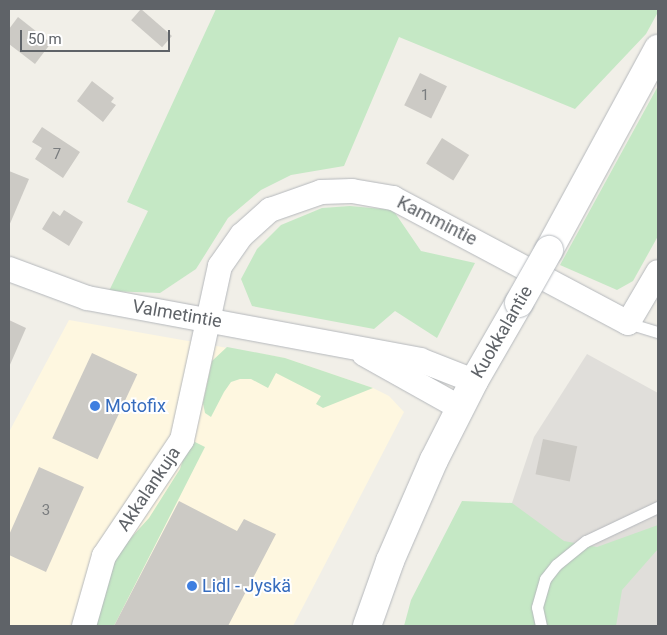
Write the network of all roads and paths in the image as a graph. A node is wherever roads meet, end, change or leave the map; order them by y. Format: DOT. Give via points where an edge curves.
graph roads {
  1 [pos="658,49"];
  2 [pos="9,269"];
  3 [pos="658,272"];
  4 [pos="210,319"];
  5 [pos="628,323"];
  6 [pos="658,332"];
  7 [pos="350,346"];
  8 [pos="474,381"];
  9 [pos="459,408"];
  10 [pos="658,507"];
  11 [pos="84,626"];
  12 [pos="367,626"];
  13 [pos="541,626"];
  1 -- 8 [label="main road, Kuokkalantie, bridge"];
  2 -- 4 [label="street, Valmetintie" via="87,298"];
  3 -- 5 [label="street"];
  4 -- 5 [label="street, Kammintie" via="220,266 242,235 270,210 321,192 352,191 394,198"];
  4 -- 7 [label="street, Valmetintie"];
  4 -- 11 [label="street, Akkalankuja" via="182,440 104,556"];
  5 -- 6 [label="lane"];
  7 -- 8 [label="street, Valmetintie" via="420,360"];
  7 -- 9 [label="street, Valmetintie"];
  8 -- 9 [label="main road, Kuokkalantie"];
  9 -- 12 [label="main road, Kuokkalantie" via="413,504"];
  10 -- 13 [label="lane" via="586,541 556,565 544,580 537,607"];
}
